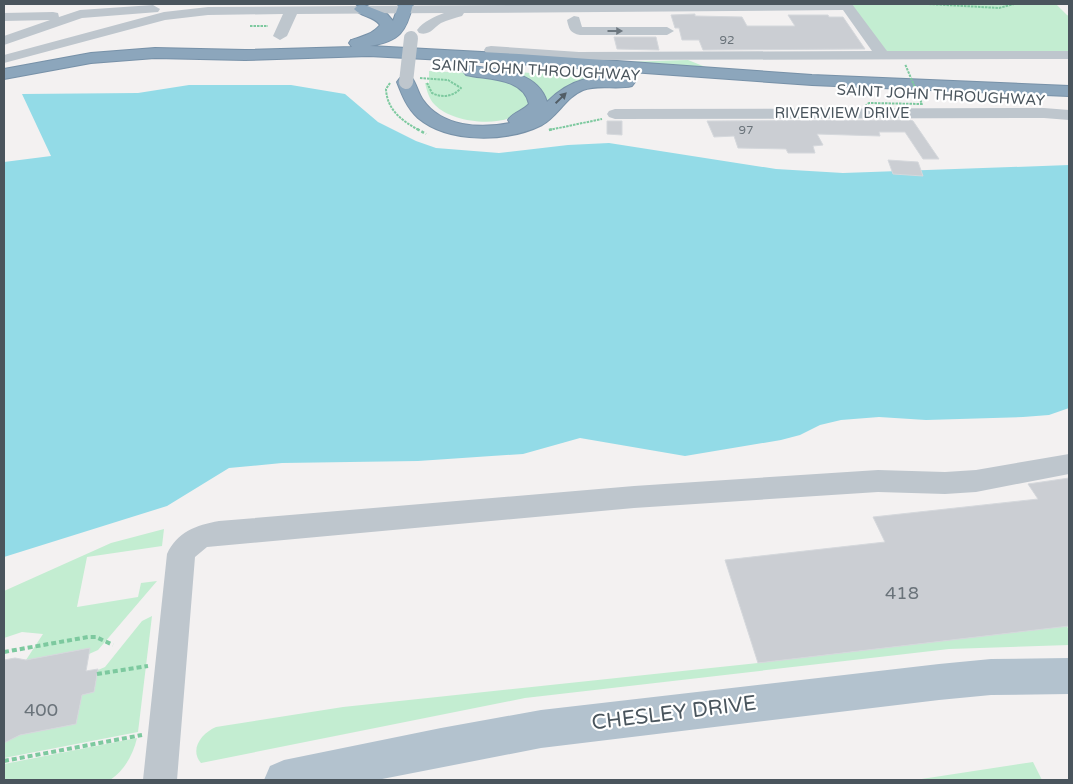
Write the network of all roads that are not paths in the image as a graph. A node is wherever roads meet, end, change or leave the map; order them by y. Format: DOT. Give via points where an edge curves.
graph roads {
  1 [pos="194,4"];
  2 [pos="230,4"];
  3 [pos="331,4"];
  4 [pos="846,5"];
  5 [pos="405,6"];
  6 [pos="427,6"];
  7 [pos="659,6"];
  8 [pos="174,7"];
  9 [pos="206,7"];
  10 [pos="306,7"];
  11 [pos="365,7"];
  12 [pos="482,9"];
  13 [pos="4,13"];
  14 [pos="80,14"];
  15 [pos="4,17"];
  16 [pos="58,17"];
  17 [pos="574,20"];
  18 [pos="4,23"];
  19 [pos="667,31"];
  20 [pos="419,35"];
  21 [pos="280,36"];
  22 [pos="4,41"];
  23 [pos="353,44"];
  24 [pos="491,50"];
  25 [pos="184,53"];
  26 [pos="461,55"];
  27 [pos="1069,55"];
  28 [pos="686,56"];
  29 [pos="883,56"];
  30 [pos="4,59"];
  31 [pos="391,63"];
  32 [pos="42,66"];
  33 [pos="4,74"];
  34 [pos="4,81"];
  35 [pos="412,82"];
  36 [pos="774,86"];
  37 [pos="1069,86"];
  38 [pos="1069,91"];
  39 [pos="1069,101"];
  40 [pos="615,114"];
  41 [pos="1069,115"];
  42 [pos="1069,464"];
  43 [pos="1069,676"];
  44 [pos="160,780"];
  45 [pos="284,780"];
  1 -- 8 [label="street"];
  2 -- 8 [label="street"];
  3 -- 11 [label="street"];
  4 -- 7 [label="street"];
  4 -- 29 [label="street"];
  5 -- 6 [label="street"];
  5 -- 11 [label="street"];
  5 -- 20 [label="street"];
  5 -- 23 [label="highway" via="400,24 393,33"];
  6 -- 12 [label="street"];
  6 -- 20 [label="street"];
  7 -- 12 [label="street"];
  7 -- 19 [label="street"];
  8 -- 9 [label="street"];
  8 -- 14 [label="street"];
  9 -- 10 [label="street"];
  9 -- 30 [label="street"];
  10 -- 11 [label="street"];
  10 -- 21 [label="street"];
  11 -- 23 [label="highway" via="382,17 388,25 382,33"];
  12 -- 20 [label="street" via="444,17"];
  13 -- 16 [label="street" via="42,13"];
  14 -- 16 [label="street"];
  14 -- 22 [label="street"];
  15 -- 16 [label="street"];
  16 -- 18 [label="street" via="29,25"];
  17 -- 19 [label="street, one-way" via="576,29 580,31"];
  19 -- 28 [label="street" via="675,52"];
  20 -- 35 [label="street"];
  23 -- 25 [label="highway" via="284,51"];
  24 -- 28 [label="street" via="579,56"];
  25 -- 26 [label="highway, SAINT JOHN THROUGHWAY" via="245,55 369,51"];
  25 -- 32 [label="highway, SAINT JOHN THROUGHWAY" via="124,55"];
  26 -- 32 [label="highway, SAINT JOHN THROUGHWAY" via="144,58"];
  26 -- 38 [label="highway, SAINT JOHN THROUGHWAY" via="812,80"];
  27 -- 29 [label="street"];
  28 -- 29 [label="street"];
  28 -- 37 [label="highway" via="702,63 732,68"];
  31 -- 34 [label="highway, SAINT JOHN THROUGHWAY" via="123,67"];
  31 -- 35 [label="highway" via="464,70 515,80 534,90 538,104 524,117 513,121 469,124 446,119 436,113"];
  31 -- 36 [label="highway, SAINT JOHN THROUGHWAY" via="515,67"];
  32 -- 33 [label="highway, SAINT JOHN THROUGHWAY"];
  35 -- 36 [label="highway, one-way" via="410,98 422,114 448,127 479,132 524,126 537,120 574,88 595,82"];
  36 -- 39 [label="highway, SAINT JOHN THROUGHWAY"];
  40 -- 41 [label="street, RIVERVIEW DRIVE"];
  42 -- 44 [label="street" via="976,481 878,481 634,496 207,535 191,542 181,554"];
  43 -- 45 [label="main road, CHESLEY DRIVE" via="991,677 939,682 541,729"];
}
